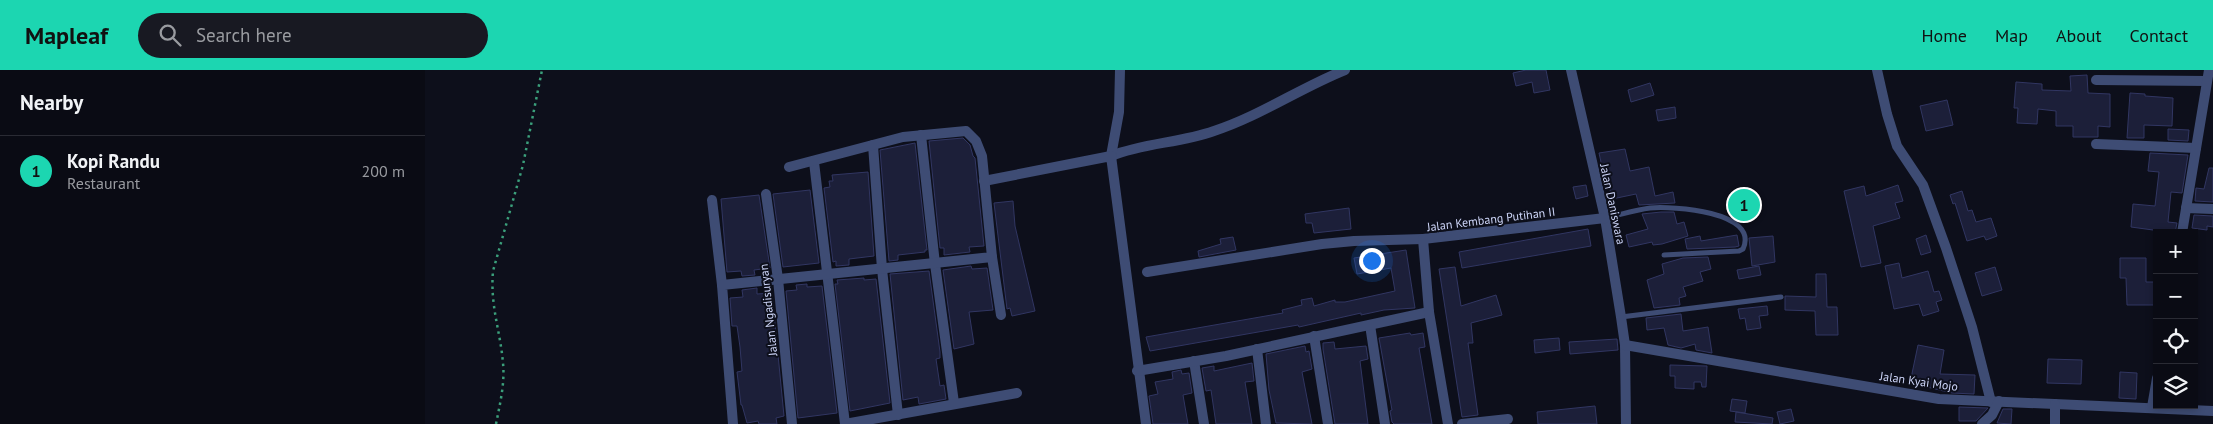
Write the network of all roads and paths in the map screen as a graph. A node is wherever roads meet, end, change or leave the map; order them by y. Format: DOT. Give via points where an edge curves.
graph roads {
  1 [pos="542,70"];
  2 [pos="1120,70"];
  3 [pos="1345,70"];
  4 [pos="1571,70"];
  5 [pos="1877,70"];
  6 [pos="2208,75"];
  7 [pos="2096,80"];
  8 [pos="921,135"];
  9 [pos="2096,144"];
  10 [pos="873,145"];
  11 [pos="2196,148"];
  12 [pos="1111,156"];
  13 [pos="814,162"];
  14 [pos="789,167"];
  15 [pos="984,181"];
  16 [pos="767,194"];
  17 [pos="712,200"];
  18 [pos="2186,208"];
  19 [pos="2213,208"];
  20 [pos="1605,218"];
  21 [pos="2183,229"];
  22 [pos="1423,239"];
  23 [pos="1664,255"];
  24 [pos="992,257"];
  25 [pos="935,264"];
  26 [pos="882,269"];
  27 [pos="1147,272"];
  28 [pos="829,274"];
  29 [pos="778,279"];
  30 [pos="722,285"];
  31 [pos="1781,298"];
  32 [pos="1429,312"];
  33 [pos="1001,316"];
  34 [pos="1621,317"];
  35 [pos="1370,325"];
  36 [pos="1314,336"];
  37 [pos="1625,344"];
  38 [pos="1257,349"];
  39 [pos="1194,361"];
  40 [pos="1137,371"];
  41 [pos="1017,393"];
  42 [pos="1995,401"];
  43 [pos="2153,401"];
  44 [pos="954,403"];
  45 [pos="2055,404"];
  46 [pos="2152,407"];
  47 [pos="2213,411"];
  48 [pos="898,415"];
  49 [pos="1508,419"];
  50 [pos="859,423"];
  51 [pos="496,424"];
  52 [pos="733,424"];
  53 [pos="791,424"];
  54 [pos="845,424"];
  55 [pos="1146,424"];
  56 [pos="1204,424"];
  57 [pos="1266,424"];
  58 [pos="1328,424"];
  59 [pos="1385,424"];
  60 [pos="1448,424"];
  61 [pos="1462,424"];
  62 [pos="1626,424"];
  63 [pos="1982,424"];
  64 [pos="2055,424"];
  1 -- 51 [label="path" via="523,165 493,271 494,314 503,364"];
  2 -- 12 [label="street" via="1119,112"];
  3 -- 12 [label="street" via="1214,132 1129,149"];
  4 -- 20 [label="street, Jalan Daniswara"];
  5 -- 42 [label="street" via="1897,146 1923,185"];
  6 -- 7 [label="street"];
  6 -- 11 [label="street"];
  8 -- 10 [label="street" via="903,136"];
  8 -- 15 [label="street" via="966,131 976,141 982,156"];
  8 -- 25 [label="street"];
  9 -- 11 [label="street"];
  10 -- 13 [label="street"];
  10 -- 26 [label="street"];
  11 -- 18 [label="street"];
  12 -- 15 [label="street"];
  12 -- 40 [label="street"];
  13 -- 14 [label="street"];
  13 -- 28 [label="street"];
  15 -- 24 [label="street"];
  16 -- 29 [label="street, Jalan Ngadisuryan"];
  17 -- 30 [label="street"];
  18 -- 19 [label="street"];
  18 -- 21 [label="street"];
  20 -- 22 [label="street, Jalan Kembang Putihan II"];
  20 -- 23 [label="lane" via="1650,208 1710,212 1737,224 1744,231 1746,243 1739,251"];
  20 -- 34 [label="street, Jalan Daniswara"];
  22 -- 27 [label="street" via="1322,244"];
  22 -- 32 [label="street, Jalan Kembang Putihan II"];
  24 -- 25 [label="street"];
  24 -- 33 [label="street"];
  25 -- 26 [label="street"];
  25 -- 44 [label="street"];
  26 -- 28 [label="street"];
  26 -- 48 [label="street"];
  28 -- 29 [label="street"];
  28 -- 54 [label="street"];
  29 -- 30 [label="street"];
  29 -- 53 [label="street, Jalan Ngadisuryan"];
  30 -- 52 [label="street"];
  31 -- 34 [label="lane"];
  32 -- 35 [label="street"];
  32 -- 60 [label="street, Jalan Kembang Putihan II"];
  34 -- 37 [label="street, Jalan Daniswara"];
  35 -- 36 [label="street"];
  35 -- 59 [label="street"];
  36 -- 38 [label="street"];
  36 -- 58 [label="street"];
  37 -- 42 [label="street, Jalan Kyai Mojo" via="1939,399"];
  37 -- 62 [label="street, Jalan Daniswara"];
  38 -- 39 [label="street"];
  38 -- 57 [label="street"];
  39 -- 40 [label="street"];
  39 -- 56 [label="street"];
  40 -- 55 [label="street"];
  41 -- 44 [label="street"];
  42 -- 45 [label="street, Jalan Kyai Mojo"];
  42 -- 63 [label="street" via="1992,415"];
  43 -- 46 [label="street"];
  44 -- 48 [label="street"];
  45 -- 46 [label="street, Jalan Kyai Mojo"];
  45 -- 64 [label="street"];
  46 -- 47 [label="street, Jalan Kyai Mojo"];
  48 -- 50 [label="street"];
  49 -- 61 [label="street"];
  50 -- 54 [label="street"];
}
